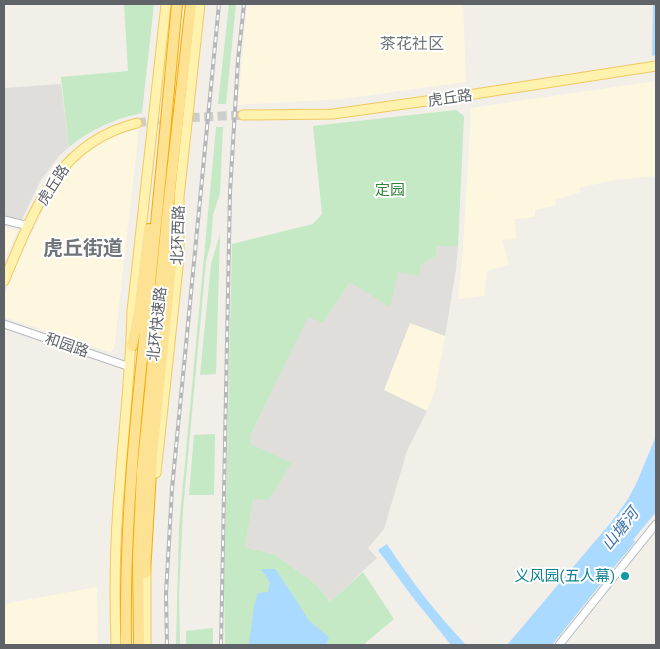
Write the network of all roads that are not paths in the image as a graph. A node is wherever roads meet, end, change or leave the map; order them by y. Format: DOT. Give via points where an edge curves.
graph roads {
  1 [pos="166,4"];
  2 [pos="177,4"];
  3 [pos="191,4"];
  4 [pos="200,4"];
  5 [pos="656,66"];
  6 [pos="243,115"];
  7 [pos="137,123"];
  8 [pos="164,149"];
  9 [pos="168,208"];
  10 [pos="4,220"];
  11 [pos="29,226"];
  12 [pos="4,281"];
  13 [pos="4,324"];
  14 [pos="132,346"];
  15 [pos="130,367"];
  16 [pos="656,524"];
  17 [pos="145,573"];
  18 [pos="116,645"];
  19 [pos="126,645"];
  20 [pos="139,645"];
  21 [pos="146,645"];
  22 [pos="559,645"];
  1 -- 14 [label="main road" via="132,311"];
  2 -- 8 [label="highway, 北环快速路"];
  3 -- 9 [label="highway, 北环快速路"];
  4 -- 17 [label="main road, 北环西路" via="179,197 179,258"];
  5 -- 6 [label="main road, 虎丘路" via="333,114"];
  7 -- 11 [label="main road, 虎丘路" via="108,132 89,143 63,166"];
  8 -- 14 [label="highway" via="151,206"];
  8 -- 19 [label="highway, 北环快速路" via="130,472"];
  9 -- 17 [label="highway" via="171,268 152,456"];
  9 -- 20 [label="highway, 北环快速路" via="142,472 138,557"];
  10 -- 11 [label="street"];
  11 -- 12 [label="main road, 虎丘路"];
  13 -- 15 [label="street, 和园路"];
  14 -- 15 [label="main road"];
  15 -- 18 [label="main road" via="118,509"];
  16 -- 22 [label="street"];
  17 -- 21 [label="main road, 北环西路"];
}
